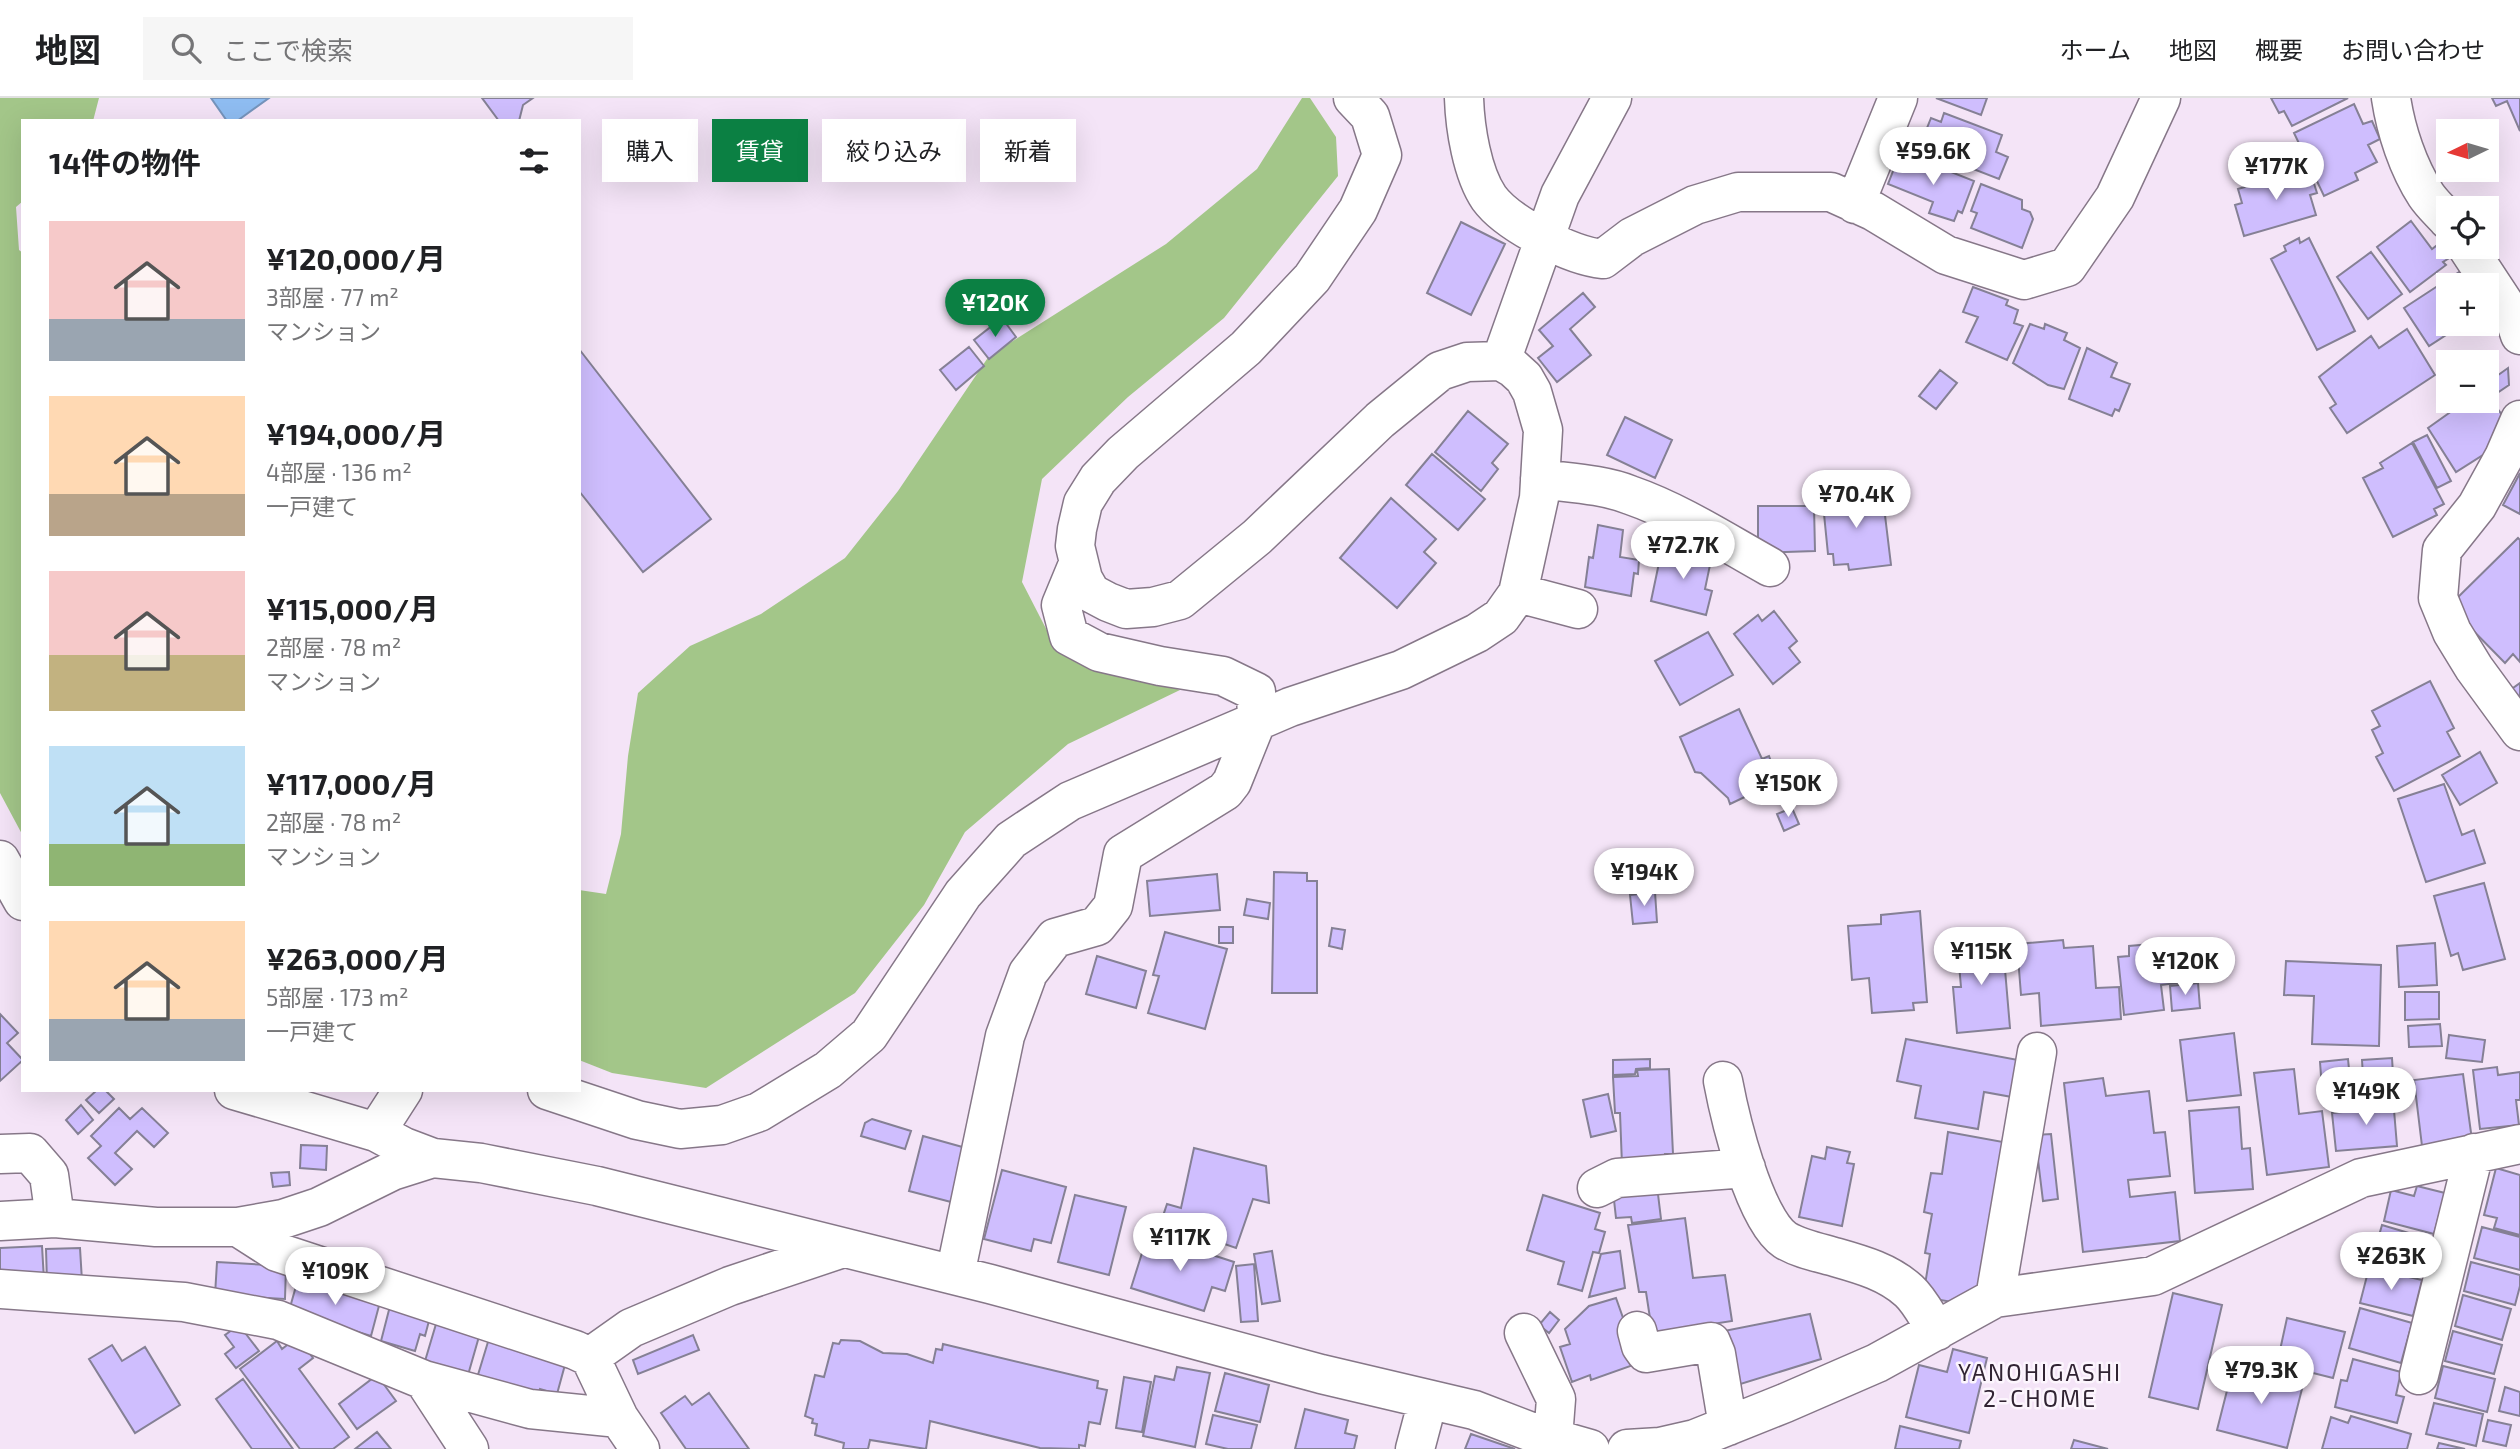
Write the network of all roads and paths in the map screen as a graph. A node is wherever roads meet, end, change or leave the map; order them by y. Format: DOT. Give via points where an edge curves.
graph roads {
  1 [pos="1353,98"];
  2 [pos="1464,98"];
  3 [pos="1612,98"];
  4 [pos="1898,98"];
  5 [pos="2161,98"];
  6 [pos="2391,98"];
  7 [pos="1855,204"];
  8 [pos="2436,207"];
  9 [pos="1543,240"];
  10 [pos="2475,259"];
  11 [pos="2520,335"];
  12 [pos="1501,362"];
  13 [pos="2520,420"];
  14 [pos="1540,479"];
  15 [pos="1078,564"];
  16 [pos="1770,567"];
  17 [pos="1518,593"];
  18 [pos="1578,609"];
  19 [pos="1257,720"];
  20 [pos="2520,731"];
  21 [pos="0,860"];
  22 [pos="21,897"];
  23 [pos="2037,1052"];
  24 [pos="1723,1081"];
  25 [pos="241,1092"];
  26 [pos="402,1092"];
  27 [pos="553,1092"];
  28 [pos="376,1132"];
  29 [pos="2520,1144"];
  30 [pos="2474,1153"];
  31 [pos="0,1154"];
  32 [pos="433,1158"];
  33 [pos="1746,1168"];
  34 [pos="1597,1188"];
  35 [pos="55,1218"];
  36 [pos="0,1221"];
  37 [pos="238,1227"];
  38 [pos="843,1248"];
  39 [pos="955,1275"];
  40 [pos="0,1289"];
  41 [pos="1995,1298"];
  42 [pos="1637,1331"];
  43 [pos="1937,1331"];
  44 [pos="1524,1332"];
  45 [pos="590,1357"];
  46 [pos="2419,1376"];
  47 [pos="424,1380"];
  48 [pos="1428,1400"];
  49 [pos="1728,1426"];
  50 [pos="630,1434"];
  51 [pos="1553,1438"];
  52 [pos="469,1449"];
  53 [pos="1415,1449"];
  54 [pos="1590,1449"];
  55 [pos="1627,1449"];
  1 -- 15 [label="street" via="1370,116 1381,155 1358,211 1312,278 1246,348 1123,453 1098,480 1083,503 1075,546"];
  2 -- 9 [label="street" via="1471,153 1490,200"];
  3 -- 9 [label="street" via="1560,195"];
  4 -- 7 [label="street"];
  5 -- 7 [label="street" via="2115,197 2067,267 2024,280 1945,255"];
  6 -- 8 [label="street" via="2411,166"];
  7 -- 9 [label="street" via="1831,192 1738,192 1695,205 1632,237 1603,260"];
  9 -- 12 [label="street"];
  10 -- 11 [label="street"];
  12 -- 14 [label="street" via="1524,379 1538,407 1543,430"];
  12 -- 15 [label="street" via="1467,362 1440,371 1257,537 1180,600 1126,609 1091,593"];
  13 -- 20 [label="street" via="2477,506 2442,550 2438,598 2474,668"];
  14 -- 16 [label="street" via="1629,494"];
  14 -- 17 [label="street"];
  15 -- 19 [label="street" via="1061,605 1069,636 1099,652 1223,676 1256,692"];
  17 -- 18 [label="street"];
  17 -- 19 [label="street" via="1501,617 1412,665"];
  19 -- 27 [label="street" via="1070,801 1011,840 962,894 869,1035 828,1070 759,1112 722,1125 680,1129"];
  19 -- 39 [label="street" via="1225,791 1123,854 1113,905 1097,926 1055,937 1028,973 1005,1036"];
  21 -- 22 [label="street"];
  23 -- 41 [label="street"];
  24 -- 33 [label="street"];
  25 -- 28 [label="street"];
  26 -- 28 [label="street"];
  28 -- 32 [label="street"];
  29 -- 30 [label="street"];
  30 -- 41 [label="street" via="2361,1178 2153,1276"];
  30 -- 46 [label="street"];
  31 -- 35 [label="street" via="30,1153 49,1175"];
  32 -- 37 [label="street" via="392,1171 319,1207"];
  32 -- 38 [label="street" via="597,1186"];
  33 -- 34 [label="street" via="1617,1178"];
  33 -- 43 [label="street" via="1766,1218 1784,1239 1880,1271 1910,1292"];
  35 -- 36 [label="street"];
  35 -- 37 [label="street" via="156,1227"];
  37 -- 45 [label="street" via="277,1252"];
  38 -- 39 [label="street"];
  38 -- 45 [label="street" via="730,1286 631,1328"];
  39 -- 48 [label="street"];
  40 -- 47 [label="street" via="184,1302 278,1320"];
  41 -- 43 [label="street"];
  42 -- 49 [label="street" via="1646,1353 1711,1342"];
  43 -- 49 [label="street" via="1877,1363"];
  44 -- 51 [label="street" via="1556,1399"];
  45 -- 50 [label="street"];
  47 -- 50 [label="street"];
  47 -- 52 [label="street"];
  48 -- 51 [label="street" via="1474,1410"];
  48 -- 53 [label="street"];
  49 -- 55 [label="street" via="1660,1447"];
  51 -- 54 [label="street"];
}
